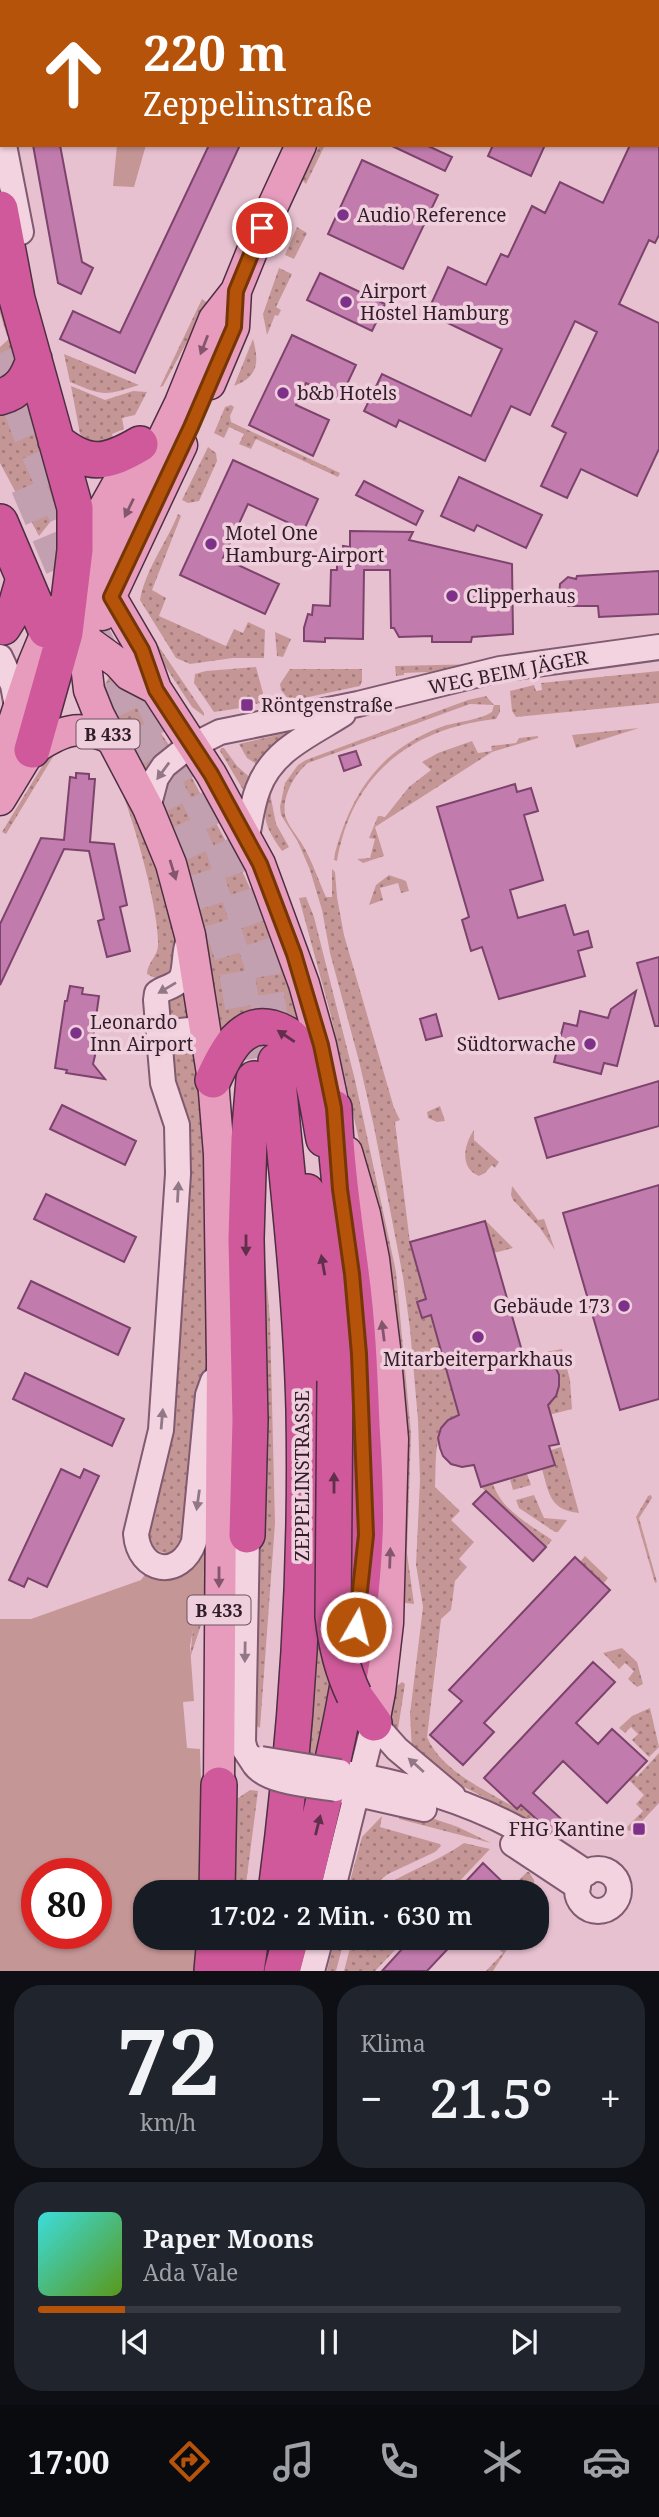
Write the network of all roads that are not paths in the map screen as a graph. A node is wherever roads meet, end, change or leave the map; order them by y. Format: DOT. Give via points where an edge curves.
graph roads {
  1 [pos="4,147"];
  2 [pos="300,147"];
  3 [pos="0,209"];
  4 [pos="22,283"];
  5 [pos="236,291"];
  6 [pos="34,359"];
  7 [pos="0,397"];
  8 [pos="180,403"];
  9 [pos="56,441"];
  10 [pos="140,444"];
  11 [pos="0,522"];
  12 [pos="71,575"];
  13 [pos="24,578"];
  14 [pos="111,597"];
  15 [pos="1,637"];
  16 [pos="73,640"];
  17 [pos="659,647"];
  18 [pos="156,690"];
  19 [pos="358,704"];
  20 [pos="18,712"];
  21 [pos="111,738"];
  22 [pos="194,745"];
  23 [pos="32,750"];
  24 [pos="0,763"];
  25 [pos="0,800"];
  26 [pos="148,808"];
  27 [pos="247,837"];
  28 [pos="190,935"];
  29 [pos="207,1041"];
  30 [pos="161,1044"];
  31 [pos="261,1068"];
  32 [pos="213,1080"];
  33 [pos="334,1108"];
  34 [pos="340,1189"];
  35 [pos="222,1361"];
  36 [pos="220,1435"];
  37 [pos="247,1535"];
  38 [pos="374,1723"];
  39 [pos="253,1760"];
  40 [pos="349,1782"];
  41 [pos="219,1785"];
  42 [pos="462,1803"];
  43 [pos="216,1880"];
  44 [pos="258,1880"];
  45 [pos="278,1880"];
  46 [pos="305,1880"];
  47 [pos="334,1880"];
  48 [pos="214,1950"];
  49 [pos="249,1950"];
  50 [pos="269,1950"];
  51 [pos="287,1950"];
  52 [pos="318,1950"];
  53 [pos="212,1971"];
  54 [pos="246,1971"];
  55 [pos="267,1971"];
  56 [pos="282,1971"];
  57 [pos="312,1971"];
  1 -- 4 [label="street"];
  2 -- 5 [label="main road, B 433"];
  3 -- 4 [label="highway"];
  4 -- 6 [label="highway"];
  5 -- 8 [label="main road, B 433, one-way" via="214,319"];
  5 -- 14 [label="main road" via="234,327"];
  6 -- 7 [label="highway" via="22,385"];
  6 -- 9 [label="highway"];
  8 -- 10 [label="main road"];
  8 -- 16 [label="main road, B 433, one-way" via="99,570"];
  9 -- 10 [label="highway" via="69,452 95,459 116,458"];
  9 -- 12 [label="highway" via="75,508"];
  10 -- 12 [label="main road"];
  11 -- 13 [label="highway"];
  12 -- 16 [label="highway"];
  13 -- 15 [label="highway"];
  13 -- 16 [label="highway"];
  14 -- 16 [label="main road"];
  14 -- 18 [label="main road" via="142,650"];
  15 -- 16 [label="street"];
  15 -- 20 [label="street"];
  16 -- 18 [label="main road" via="118,663"];
  16 -- 20 [label="main road"];
  16 -- 21 [label="main road, B 433" via="89,691"];
  16 -- 23 [label="highway"];
  17 -- 19 [label="street, WEG BEIM JÄGER" via="500,669"];
  18 -- 22 [label="main road"];
  19 -- 22 [label="street, WEG BEIM JÄGER" via="220,732"];
  19 -- 27 [label="street, WEG BEIM JÄGER" via="271,764 257,790"];
  20 -- 24 [label="main road"];
  21 -- 23 [label="main road" via="77,729"];
  21 -- 26 [label="main road, B 433"];
  22 -- 26 [label="street, WEG BEIM JÄGER, one-way" via="164,766"];
  22 -- 27 [label="main road"];
  23 -- 25 [label="main road"];
  26 -- 28 [label="main road, B 433, one-way" via="172,864"];
  27 -- 33 [label="main road" via="304,984"];
  28 -- 29 [label="main road, B 433"];
  28 -- 30 [label="street, one-way" via="179,982 157,993"];
  29 -- 30 [label="street" via="190,1030 170,1032"];
  29 -- 32 [label="main road, B 433"];
  35 -- 30 [label="street, one-way" via="208,1395 194,1542 180,1564 159,1566 145,1560 137,1549 136,1534 161,1430 177,1217 177,1125 166,1093"];
  31 -- 37 [label="highway, one-way" via="249,1139 246,1239"];
  38 -- 31 [label="highway, one-way, bridge" via="354,1695 335,1639 332,1312 321,1251"];
  31 -- 44 [label="highway, ZEPPELINSTRASSE" via="282,1410 282,1611"];
  31 -- 45 [label="highway, ZEPPELINSTRASSE" via="297,1275 304,1409 302,1610"];
  34 -- 32 [label="highway, one-way" via="326,1148 311,1074 290,1035 267,1027 250,1030 228,1049"];
  32 -- 35 [label="main road, B 433" via="219,1154"];
  33 -- 34 [label="highway"];
  38 -- 33 [label="main road, one-way" via="388,1623 393,1439 374,1259"];
  46 -- 34 [label="highway, one-way" via="341,1719 366,1535 359,1354"];
  35 -- 36 [label="main road, B 433"];
  36 -- 37 [label="street"];
  36 -- 41 [label="main road, B 433, one-way"];
  37 -- 39 [label="street, one-way" via="243,1742"];
  38 -- 40 [label="street"];
  42 -- 38 [label="street, one-way" via="397,1749"];
  39 -- 40 [label="street, bridge"];
  39 -- 41 [label="street" via="229,1770"];
  40 -- 42 [label="street"];
  40 -- 42 [label="street" via="477,1826 547,1869 582,1880 513,1826"];
  40 -- 47 [label="street"];
  41 -- 43 [label="highway, B 433"];
  48 -- 53 [label="highway"];
  49 -- 54 [label="highway"];
  50 -- 55 [label="highway"];
  51 -- 56 [label="highway"];
  52 -- 57 [label="street"];
}
